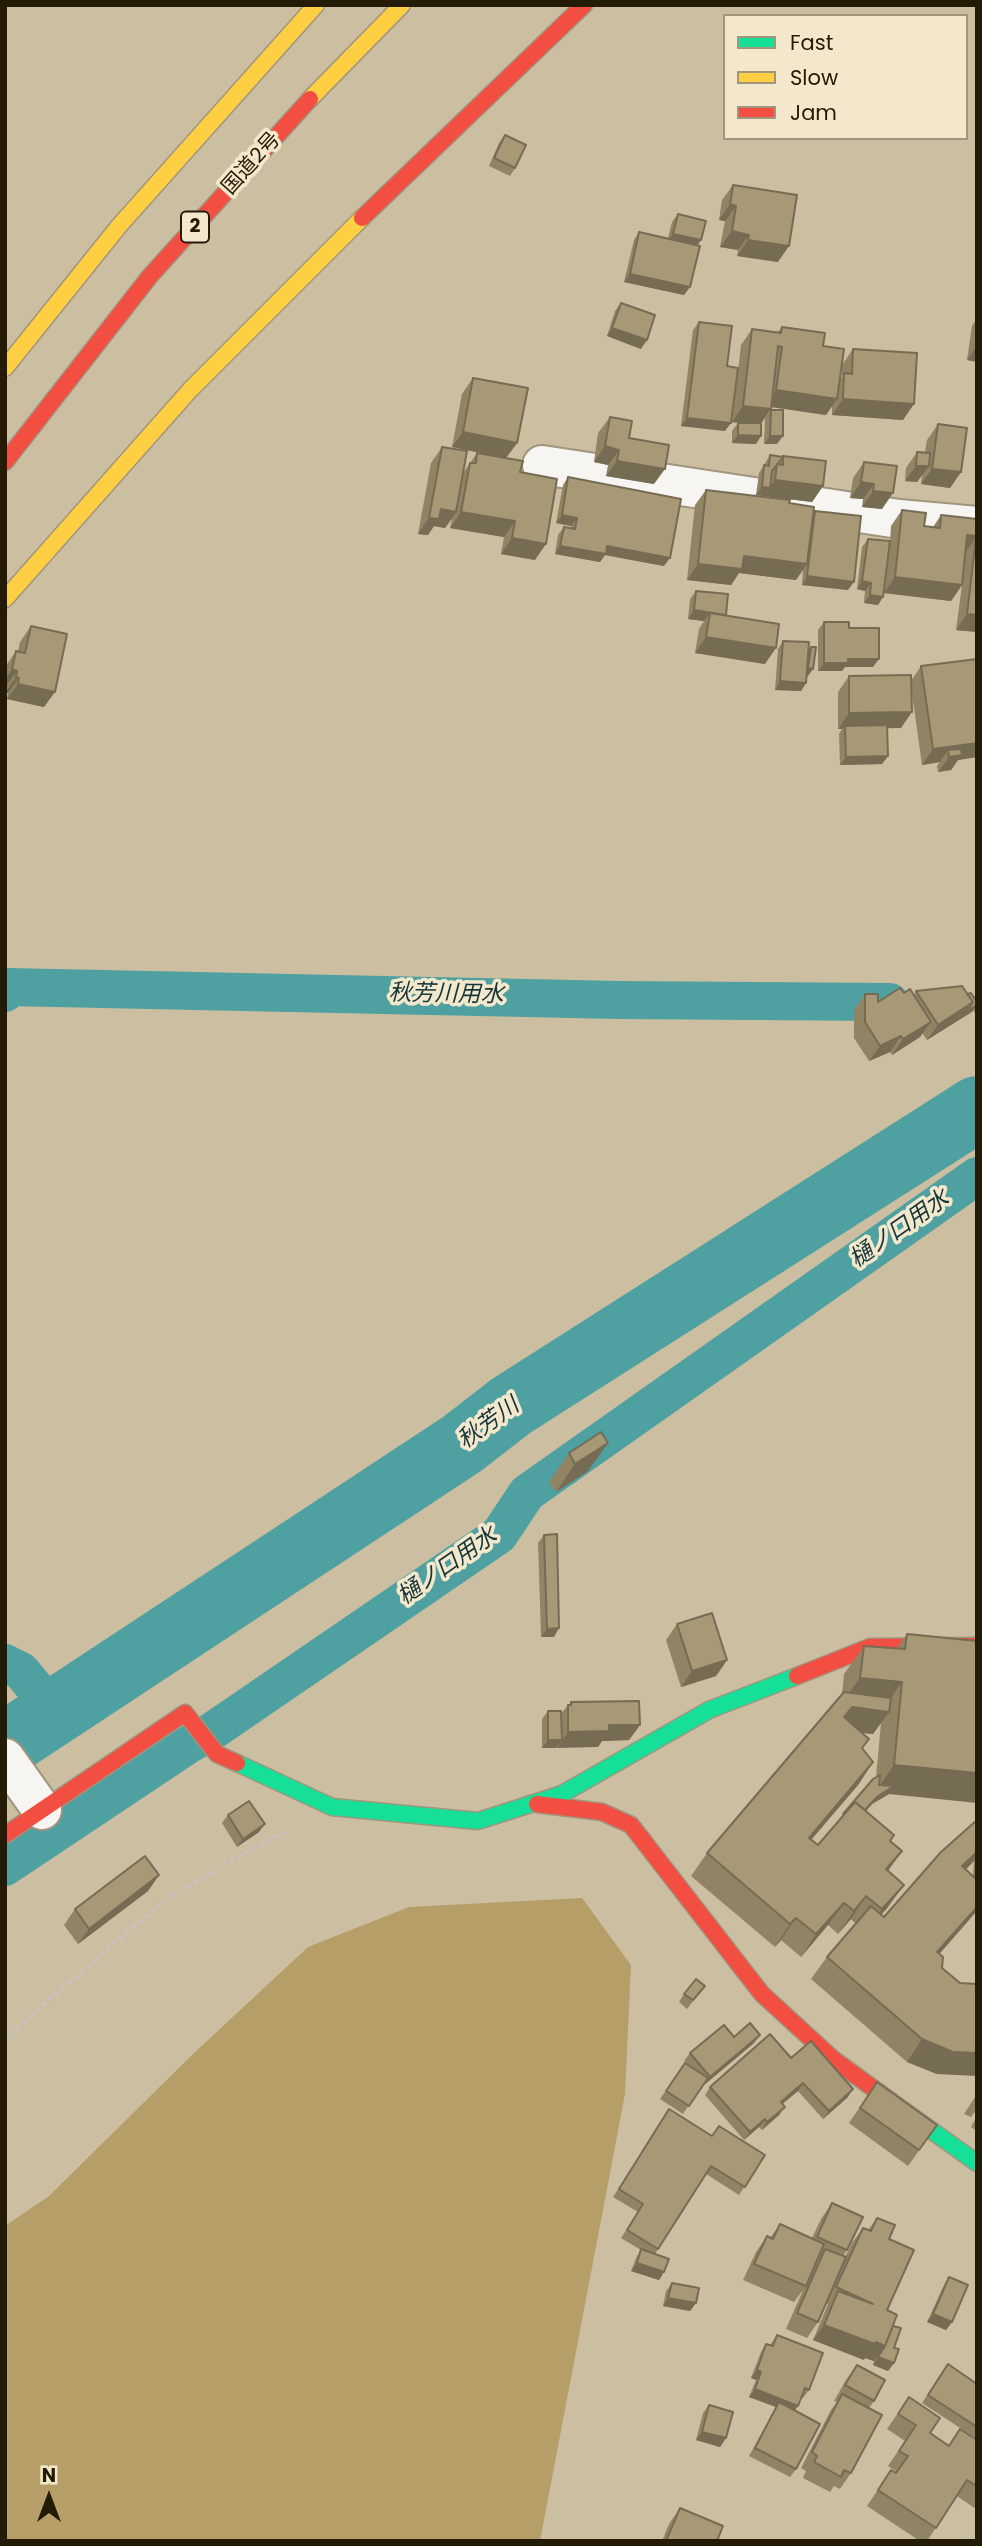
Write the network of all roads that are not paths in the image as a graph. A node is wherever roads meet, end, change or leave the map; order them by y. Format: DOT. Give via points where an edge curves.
graph roads {
  1 [pos="316,5"];
  2 [pos="402,5"];
  3 [pos="584,5"];
  4 [pos="5,368"];
  5 [pos="5,463"];
  6 [pos="542,465"];
  7 [pos="977,526"];
  8 [pos="5,599"];
  9 [pos="977,1646"];
  10 [pos="5,1758"];
  11 [pos="531,1803"];
  12 [pos="42,1810"];
  13 [pos="5,1835"];
  14 [pos="977,2162"];
  1 -- 4 [label="main road" via="119,226"];
  2 -- 5 [label="main road, 国道2号 / 2" via="150,276"];
  3 -- 8 [label="main road" via="419,161 190,390"];
  6 -- 7 [label="street" via="899,519"];
  9 -- 11 [label="main road" via="870,1647 709,1710 562,1794"];
  10 -- 12 [label="street"];
  11 -- 12 [label="main road" via="478,1821 332,1807 217,1754 185,1713"];
  11 -- 14 [label="main road" via="602,1812 631,1825 762,1994 833,2059"];
  12 -- 13 [label="main road"];
}
